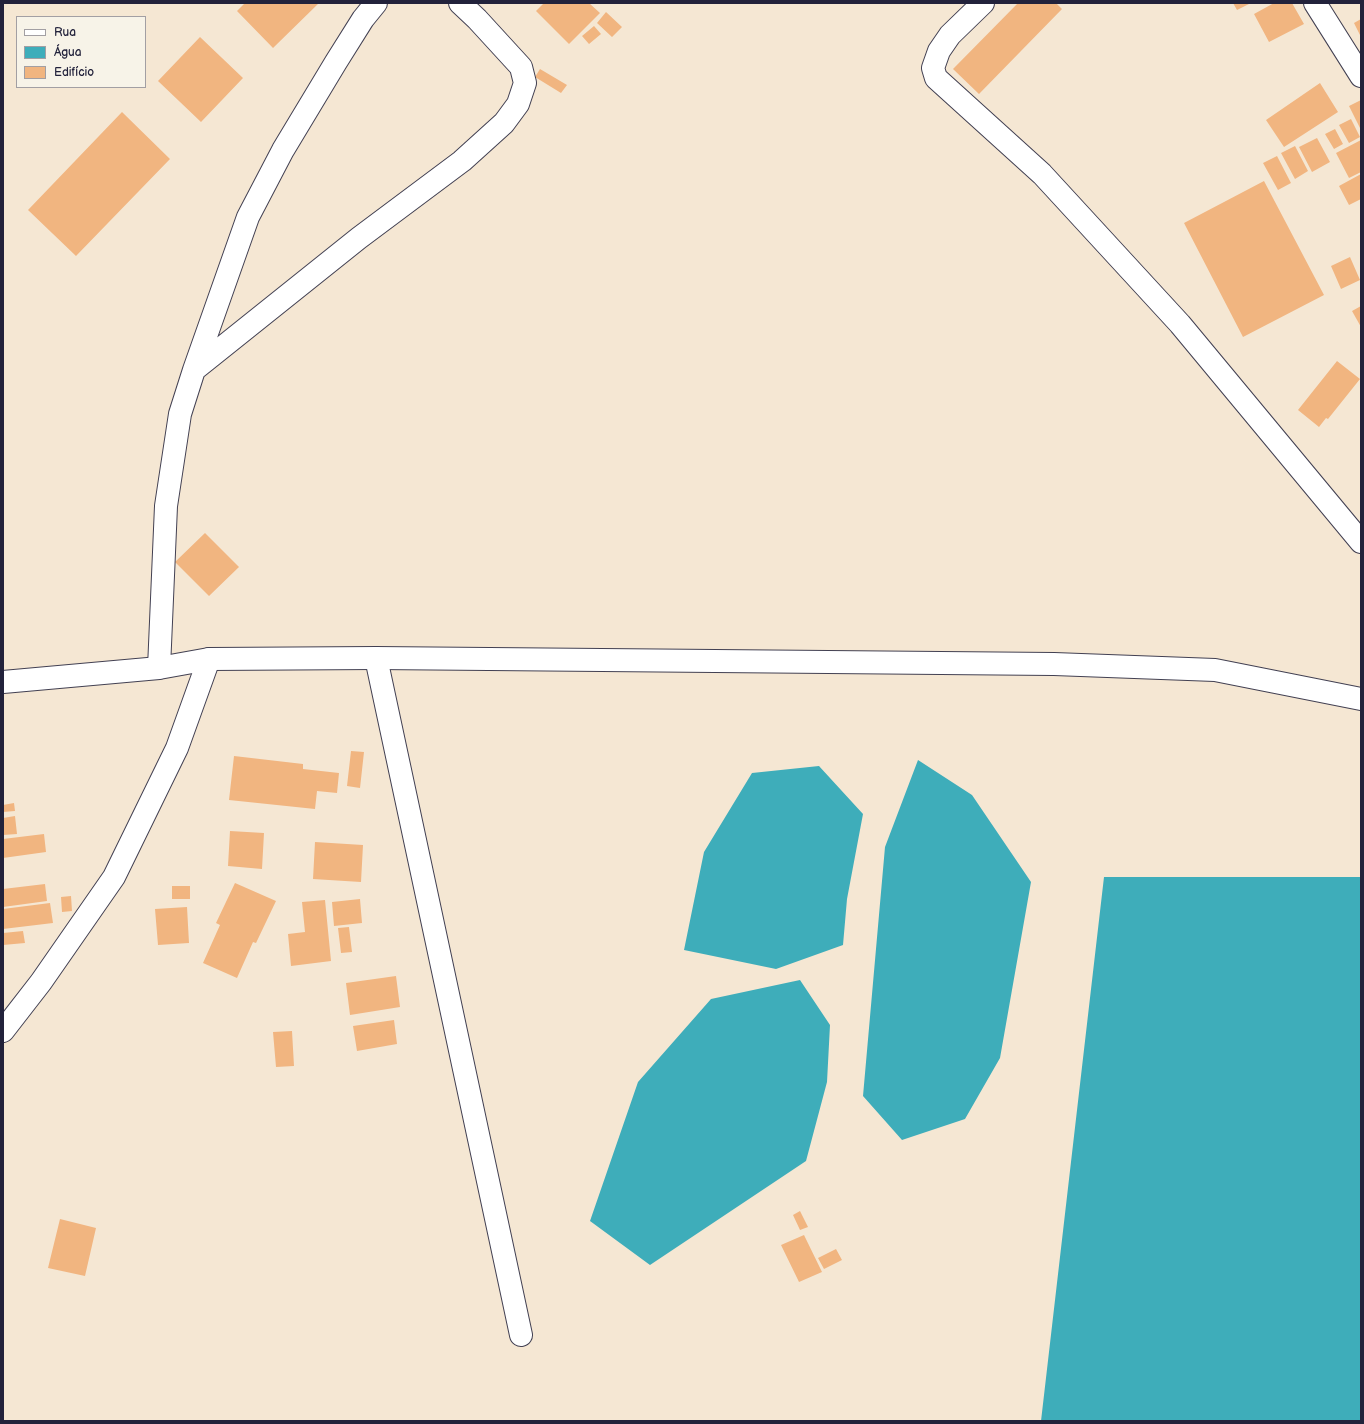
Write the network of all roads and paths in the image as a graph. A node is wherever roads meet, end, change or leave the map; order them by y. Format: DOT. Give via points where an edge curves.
graph roads {
  1 [pos="376,3"];
  2 [pos="460,3"];
  3 [pos="983,3"];
  4 [pos="1316,3"];
  5 [pos="1361,76"];
  6 [pos="194,370"];
  7 [pos="1361,542"];
  8 [pos="376,658"];
  9 [pos="209,659"];
  10 [pos="159,668"];
  11 [pos="3,682"];
  12 [pos="1361,698"];
  13 [pos="3,1031"];
  14 [pos="521,1335"];
  1 -- 6 [label="street" via="336,62 283,150 248,217"];
  2 -- 6 [label="street" via="521,67 525,83 518,104 504,123 462,161 359,238"];
  3 -- 7 [label="street" via="950,34 933,68 936,78 1042,174 1180,324"];
  4 -- 5 [label="street"];
  6 -- 10 [label="street" via="180,414 166,506"];
  8 -- 9 [label="street"];
  8 -- 12 [label="street" via="1054,664 1215,670"];
  8 -- 14 [label="street"];
  9 -- 10 [label="street"];
  9 -- 13 [label="street" via="177,748 114,877 41,982"];
  10 -- 11 [label="street"];
}
